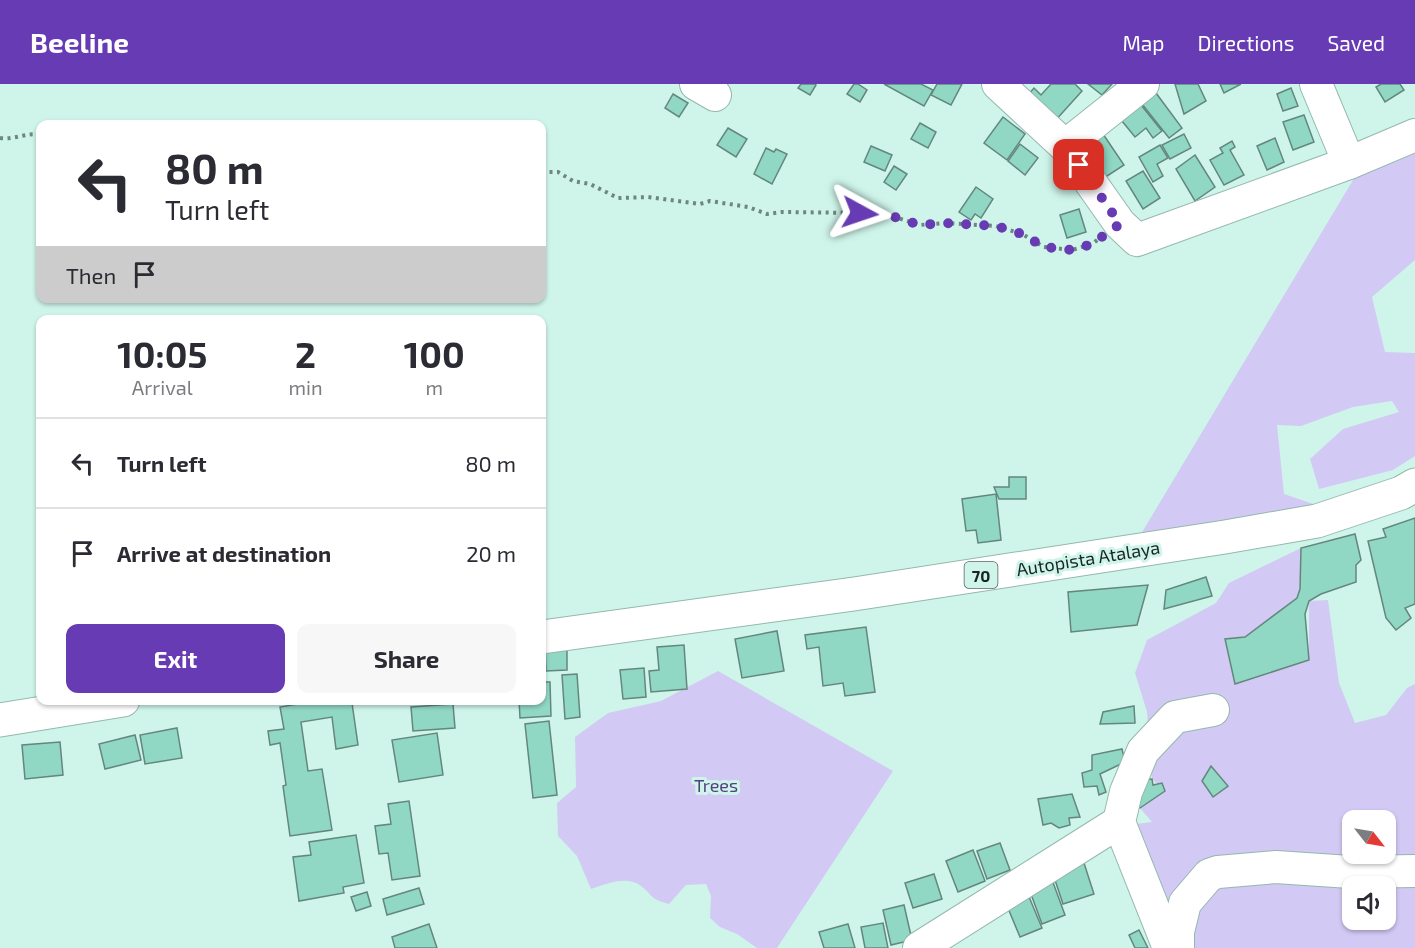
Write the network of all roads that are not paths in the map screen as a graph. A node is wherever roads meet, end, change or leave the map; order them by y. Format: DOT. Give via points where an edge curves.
graph roads {
  1 [pos="998,84"];
  2 [pos="1143,84"];
  3 [pos="1316,84"];
  4 [pos="1415,135"];
  5 [pos="1065,146"];
  6 [pos="1349,163"];
  7 [pos="1415,485"];
  8 [pos="546,636"];
  9 [pos="92,705"];
  10 [pos="1213,710"];
  11 [pos="0,720"];
  12 [pos="1119,822"];
  13 [pos="1415,871"];
  14 [pos="930,945"];
  15 [pos="1169,948"];
  16 [pos="1179,948"];
  1 -- 5 [label="street"];
  2 -- 5 [label="street"];
  3 -- 6 [label="street"];
  4 -- 6 [label="street"];
  5 -- 6 [label="street" via="1120,224 1137,240"];
  7 -- 8 [label="main road, Autopista Atalaya / 70" via="1317,521 854,594"];
  9 -- 11 [label="main road"];
  10 -- 12 [label="street" via="1175,717 1143,751"];
  12 -- 14 [label="street"];
  12 -- 15 [label="street"];
  13 -- 16 [label="street" via="1276,867 1218,872 1209,875 1185,903 1178,932"];
}
